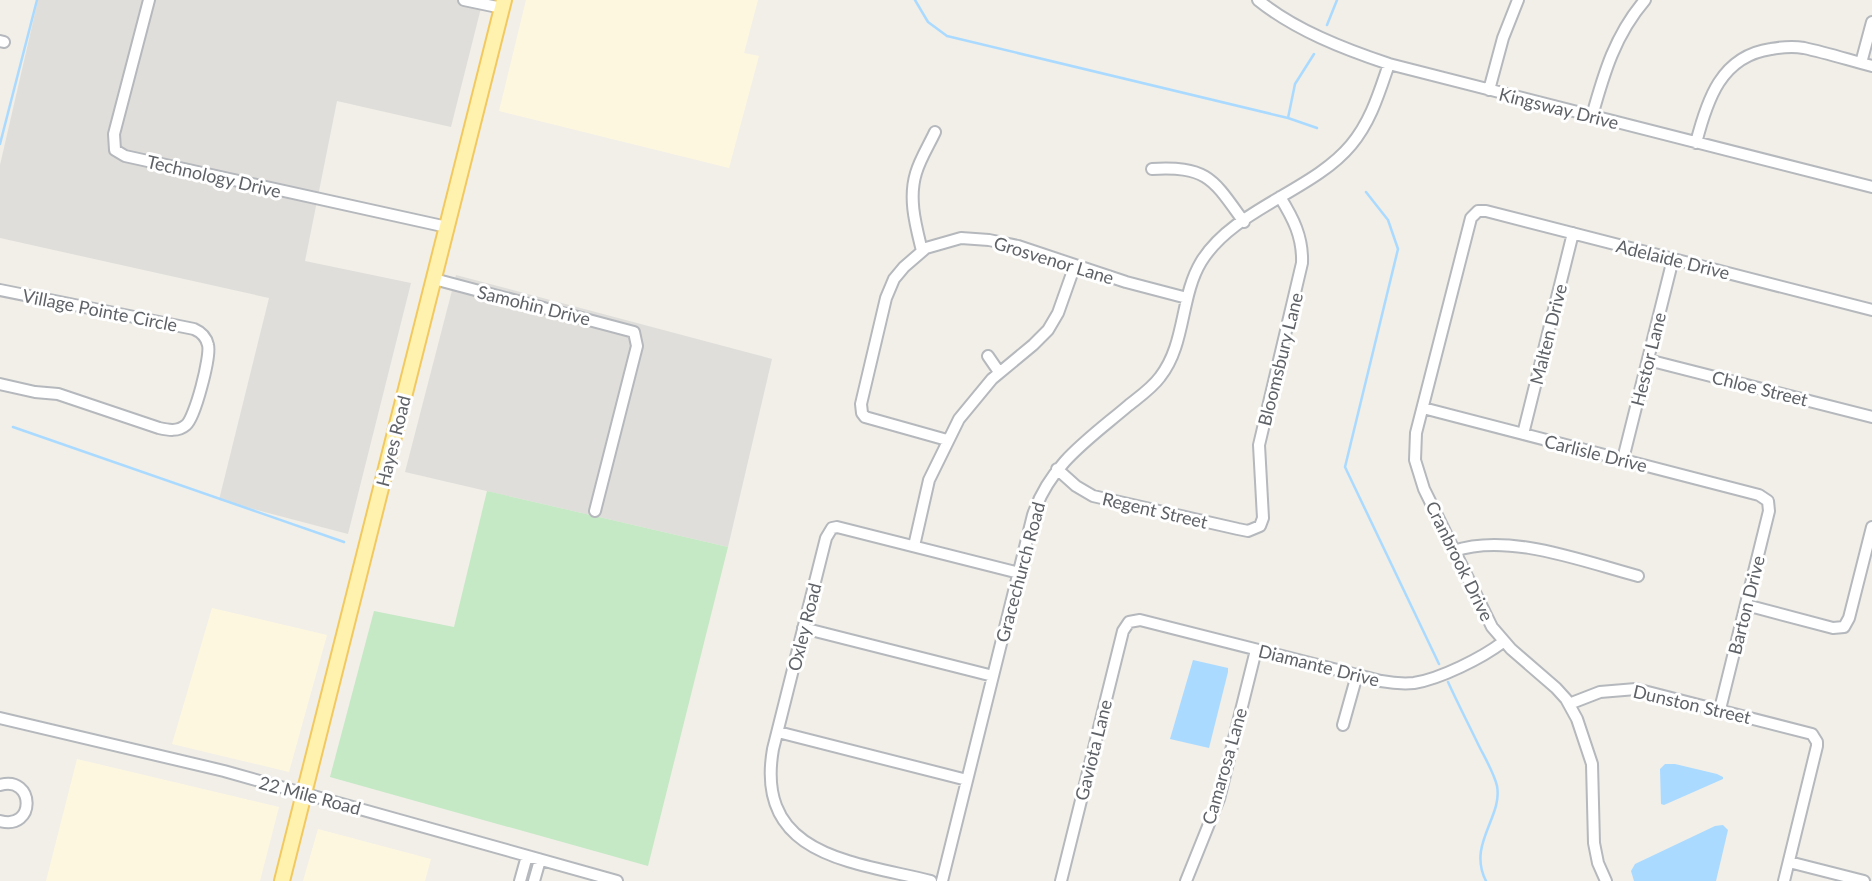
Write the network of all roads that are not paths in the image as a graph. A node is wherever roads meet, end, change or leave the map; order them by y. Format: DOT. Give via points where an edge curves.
graph roads {
  1 [pos="149,0"];
  2 [pos="464,0"];
  3 [pos="1258,0"];
  4 [pos="1518,0"];
  5 [pos="1644,0"];
  6 [pos="503,4"];
  7 [pos="1872,22"];
  8 [pos="1389,64"];
  9 [pos="1867,64"];
  10 [pos="1489,90"];
  11 [pos="1592,116"];
  12 [pos="935,132"];
  13 [pos="1696,143"];
  14 [pos="1152,170"];
  15 [pos="1872,187"];
  16 [pos="1280,197"];
  17 [pos="1475,213"];
  18 [pos="1244,222"];
  19 [pos="447,227"];
  20 [pos="1573,233"];
  21 [pos="922,251"];
  22 [pos="1673,259"];
  23 [pos="1075,265"];
  24 [pos="434,279"];
  25 [pos="0,290"];
  26 [pos="1187,298"];
  27 [pos="1872,310"];
  28 [pos="988,356"];
  29 [pos="1648,359"];
  30 [pos="999,372"];
  31 [pos="0,386"];
  32 [pos="1423,408"];
  33 [pos="1872,417"];
  34 [pos="1523,434"];
  35 [pos="947,440"];
  36 [pos="1623,460"];
  37 [pos="1057,468"];
  38 [pos="1768,501"];
  39 [pos="595,511"];
  40 [pos="1260,526"];
  41 [pos="1872,527"];
  42 [pos="914,546"];
  43 [pos="1454,551"];
  44 [pos="1018,573"];
  45 [pos="1638,576"];
  46 [pos="1746,605"];
  47 [pos="1129,622"];
  48 [pos="803,628"];
  49 [pos="1503,642"];
  50 [pos="1256,650"];
  51 [pos="1356,675"];
  52 [pos="993,676"];
  53 [pos="1569,704"];
  54 [pos="1720,709"];
  55 [pos="0,718"];
  56 [pos="1343,725"];
  57 [pos="778,732"];
  58 [pos="967,780"];
  59 [pos="0,785"];
  60 [pos="305,794"];
  61 [pos="0,821"];
  62 [pos="527,856"];
  63 [pos="540,860"];
  64 [pos="1789,862"];
  65 [pos="282,881"];
  66 [pos="520,881"];
  67 [pos="534,881"];
  68 [pos="617,881"];
  69 [pos="931,881"];
  70 [pos="942,881"];
  71 [pos="1060,881"];
  72 [pos="1186,881"];
  73 [pos="1606,881"];
  74 [pos="1784,881"];
  75 [pos="1864,881"];
  1 -- 19 [label="street, Technology Drive" via="114,134 115,150 125,156"];
  2 -- 6 [label="street"];
  3 -- 8 [label="street, Kingsway Drive" via="1314,34"];
  4 -- 10 [label="street"];
  5 -- 11 [label="street" via="1614,46"];
  6 -- 19 [label="main road, Hayes Road"];
  7 -- 9 [label="street"];
  8 -- 10 [label="street, Kingsway Drive"];
  8 -- 16 [label="street, Gracechurch Road" via="1371,116 1350,148"];
  9 -- 13 [label="street" via="1801,48 1764,50 1748,56 1730,66 1717,83"];
  10 -- 11 [label="street, Kingsway Drive"];
  11 -- 13 [label="street, Kingsway Drive"];
  12 -- 21 [label="street" via="916,173 913,194"];
  13 -- 15 [label="street, Kingsway Drive"];
  14 -- 18 [label="street" via="1189,169 1207,177"];
  16 -- 18 [label="street, Gracechurch Road"];
  16 -- 40 [label="street, Bloomsbury Lane" via="1298,230 1302,263 1259,445"];
  17 -- 20 [label="street, Adelaide Drive" via="1486,211"];
  17 -- 32 [label="street, Cranbrook Drive" via="1469,221"];
  18 -- 26 [label="street, Gracechurch Road" via="1223,237 1202,262"];
  19 -- 24 [label="main road, Hayes Road"];
  20 -- 22 [label="street, Adelaide Drive"];
  20 -- 34 [label="street, Malten Drive"];
  21 -- 23 [label="street, Grosvenor Lane" via="971,238 1018,246"];
  21 -- 35 [label="street" via="894,279 886,298 862,413 877,422"];
  22 -- 27 [label="street, Adelaide Drive"];
  22 -- 29 [label="street, Hestor Lane"];
  23 -- 26 [label="street, Grosvenor Lane"];
  23 -- 30 [label="street" via="1048,330"];
  24 -- 39 [label="street, Samohin Drive" via="634,332 637,346"];
  24 -- 60 [label="main road, Hayes Road"];
  25 -- 31 [label="street, Village Pointe Circle" via="194,329 204,336 209,349 193,416 186,426 174,430 58,394"];
  26 -- 37 [label="street, Gracechurch Road" via="1172,358 1160,377"];
  28 -- 30 [label="street"];
  29 -- 33 [label="street, Chloe Street"];
  29 -- 36 [label="street, Hestor Lane"];
  30 -- 35 [label="street" via="965,410"];
  32 -- 34 [label="street, Carlisle Drive"];
  32 -- 43 [label="street, Cranbrook Drive" via="1415,442 1417,468"];
  34 -- 36 [label="street, Carlisle Drive"];
  35 -- 42 [label="street" via="929,480"];
  36 -- 38 [label="street, Carlisle Drive"];
  37 -- 40 [label="street, Regent Street" via="1093,496 1248,531"];
  37 -- 44 [label="street, Gracechurch Road" via="1035,506"];
  38 -- 46 [label="street, Barton Drive"];
  41 -- 46 [label="street" via="1844,627"];
  42 -- 44 [label="street"];
  42 -- 48 [label="street, Oxley Road" via="832,528"];
  43 -- 45 [label="street" via="1476,545 1509,545"];
  43 -- 49 [label="street, Cranbrook Drive"];
  44 -- 52 [label="street, Gracechurch Road"];
  46 -- 54 [label="street, Barton Drive"];
  47 -- 50 [label="street, Diamante Drive" via="1140,620"];
  47 -- 71 [label="street, Gaviota Lane"];
  48 -- 52 [label="street"];
  48 -- 57 [label="street, Oxley Road"];
  49 -- 51 [label="street, Diamante Drive" via="1418,682"];
  49 -- 53 [label="street, Cranbrook Drive"];
  50 -- 51 [label="street, Diamante Drive"];
  50 -- 72 [label="street, Camarosa Lane" via="1219,799"];
  51 -- 56 [label="street"];
  52 -- 58 [label="street, Gracechurch Road"];
  53 -- 54 [label="street, Dunston Street" via="1600,691 1627,688"];
  53 -- 73 [label="street, Cranbrook Drive" via="1592,764 1594,843"];
  54 -- 64 [label="street, Dunston Street" via="1815,738 1817,746"];
  55 -- 60 [label="street, 22 Mile Road"];
  57 -- 58 [label="street"];
  57 -- 69 [label="street, Oxley Road" via="771,788 779,812 796,835 829,855"];
  58 -- 70 [label="street, Gracechurch Road"];
  59 -- 61 [label="street" via="20,787 27,805 18,820"];
  60 -- 62 [label="street, 22 Mile Road"];
  60 -- 65 [label="main road, Hayes Road"];
  62 -- 63 [label="street, 22 Mile Road"];
  62 -- 66 [label="street"];
  63 -- 67 [label="street"];
  63 -- 68 [label="street, 22 Mile Road"];
  64 -- 74 [label="street"];
  64 -- 75 [label="street"];
}
